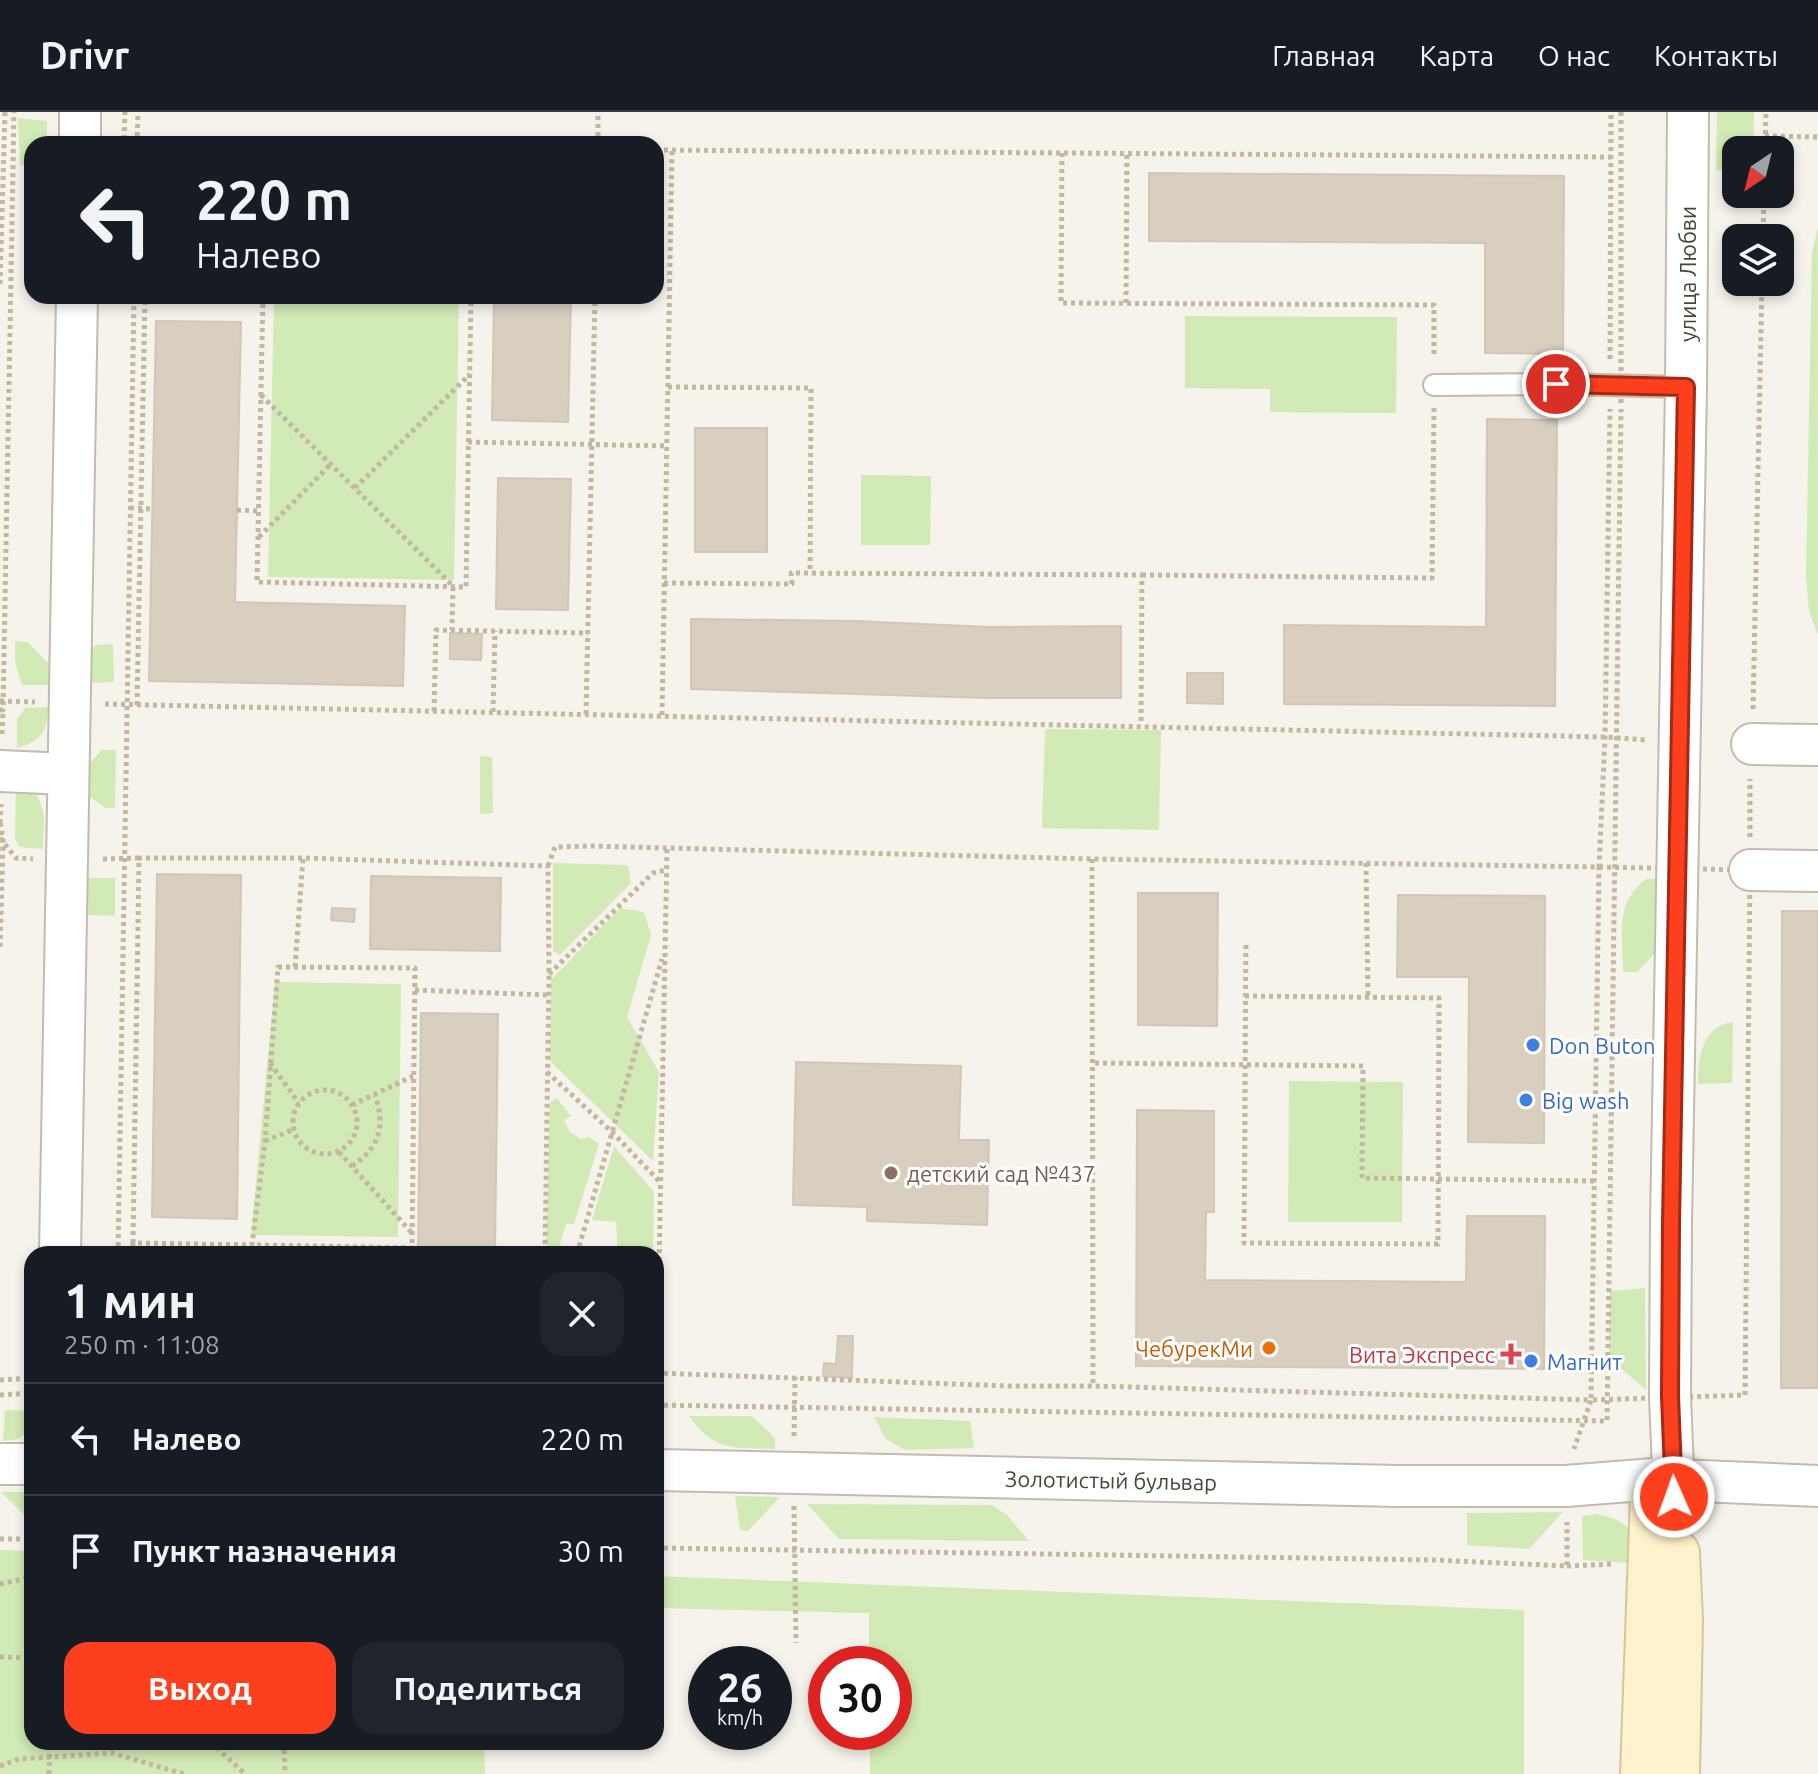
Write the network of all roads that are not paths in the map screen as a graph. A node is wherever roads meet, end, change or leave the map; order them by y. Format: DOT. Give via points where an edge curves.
graph roads {
  1 [pos="1688,112"];
  2 [pos="77,304"];
  3 [pos="1434,385"];
  4 [pos="1686,387"];
  5 [pos="1752,744"];
  6 [pos="1818,745"];
  7 [pos="0,771"];
  8 [pos="67,774"];
  9 [pos="1750,856"];
  10 [pos="1818,871"];
  11 [pos="60,1246"];
  12 [pos="0,1464"];
  13 [pos="24,1464"];
  14 [pos="664,1470"];
  15 [pos="1818,1486"];
  16 [pos="1664,1488"];
  17 [pos="1818,1492"];
  18 [pos="1643,1774"];
  19 [pos="1677,1774"];
  1 -- 4 [label="street, улица Любви"];
  2 -- 8 [label="street"];
  3 -- 4 [label="lane"];
  4 -- 16 [label="street, улица Любви" via="1670,1396"];
  5 -- 6 [label="street"];
  7 -- 8 [label="street"];
  8 -- 11 [label="street"];
  9 -- 10 [label="street"];
  12 -- 13 [label="street"];
  14 -- 16 [label="street, Золотистый бульвар"];
  15 -- 16 [label="street, Золотистый бульвар"];
  16 -- 17 [label="street, Золотистый бульвар"];
  16 -- 18 [label="street"];
  16 -- 19 [label="street" via="1680,1621"];
}
